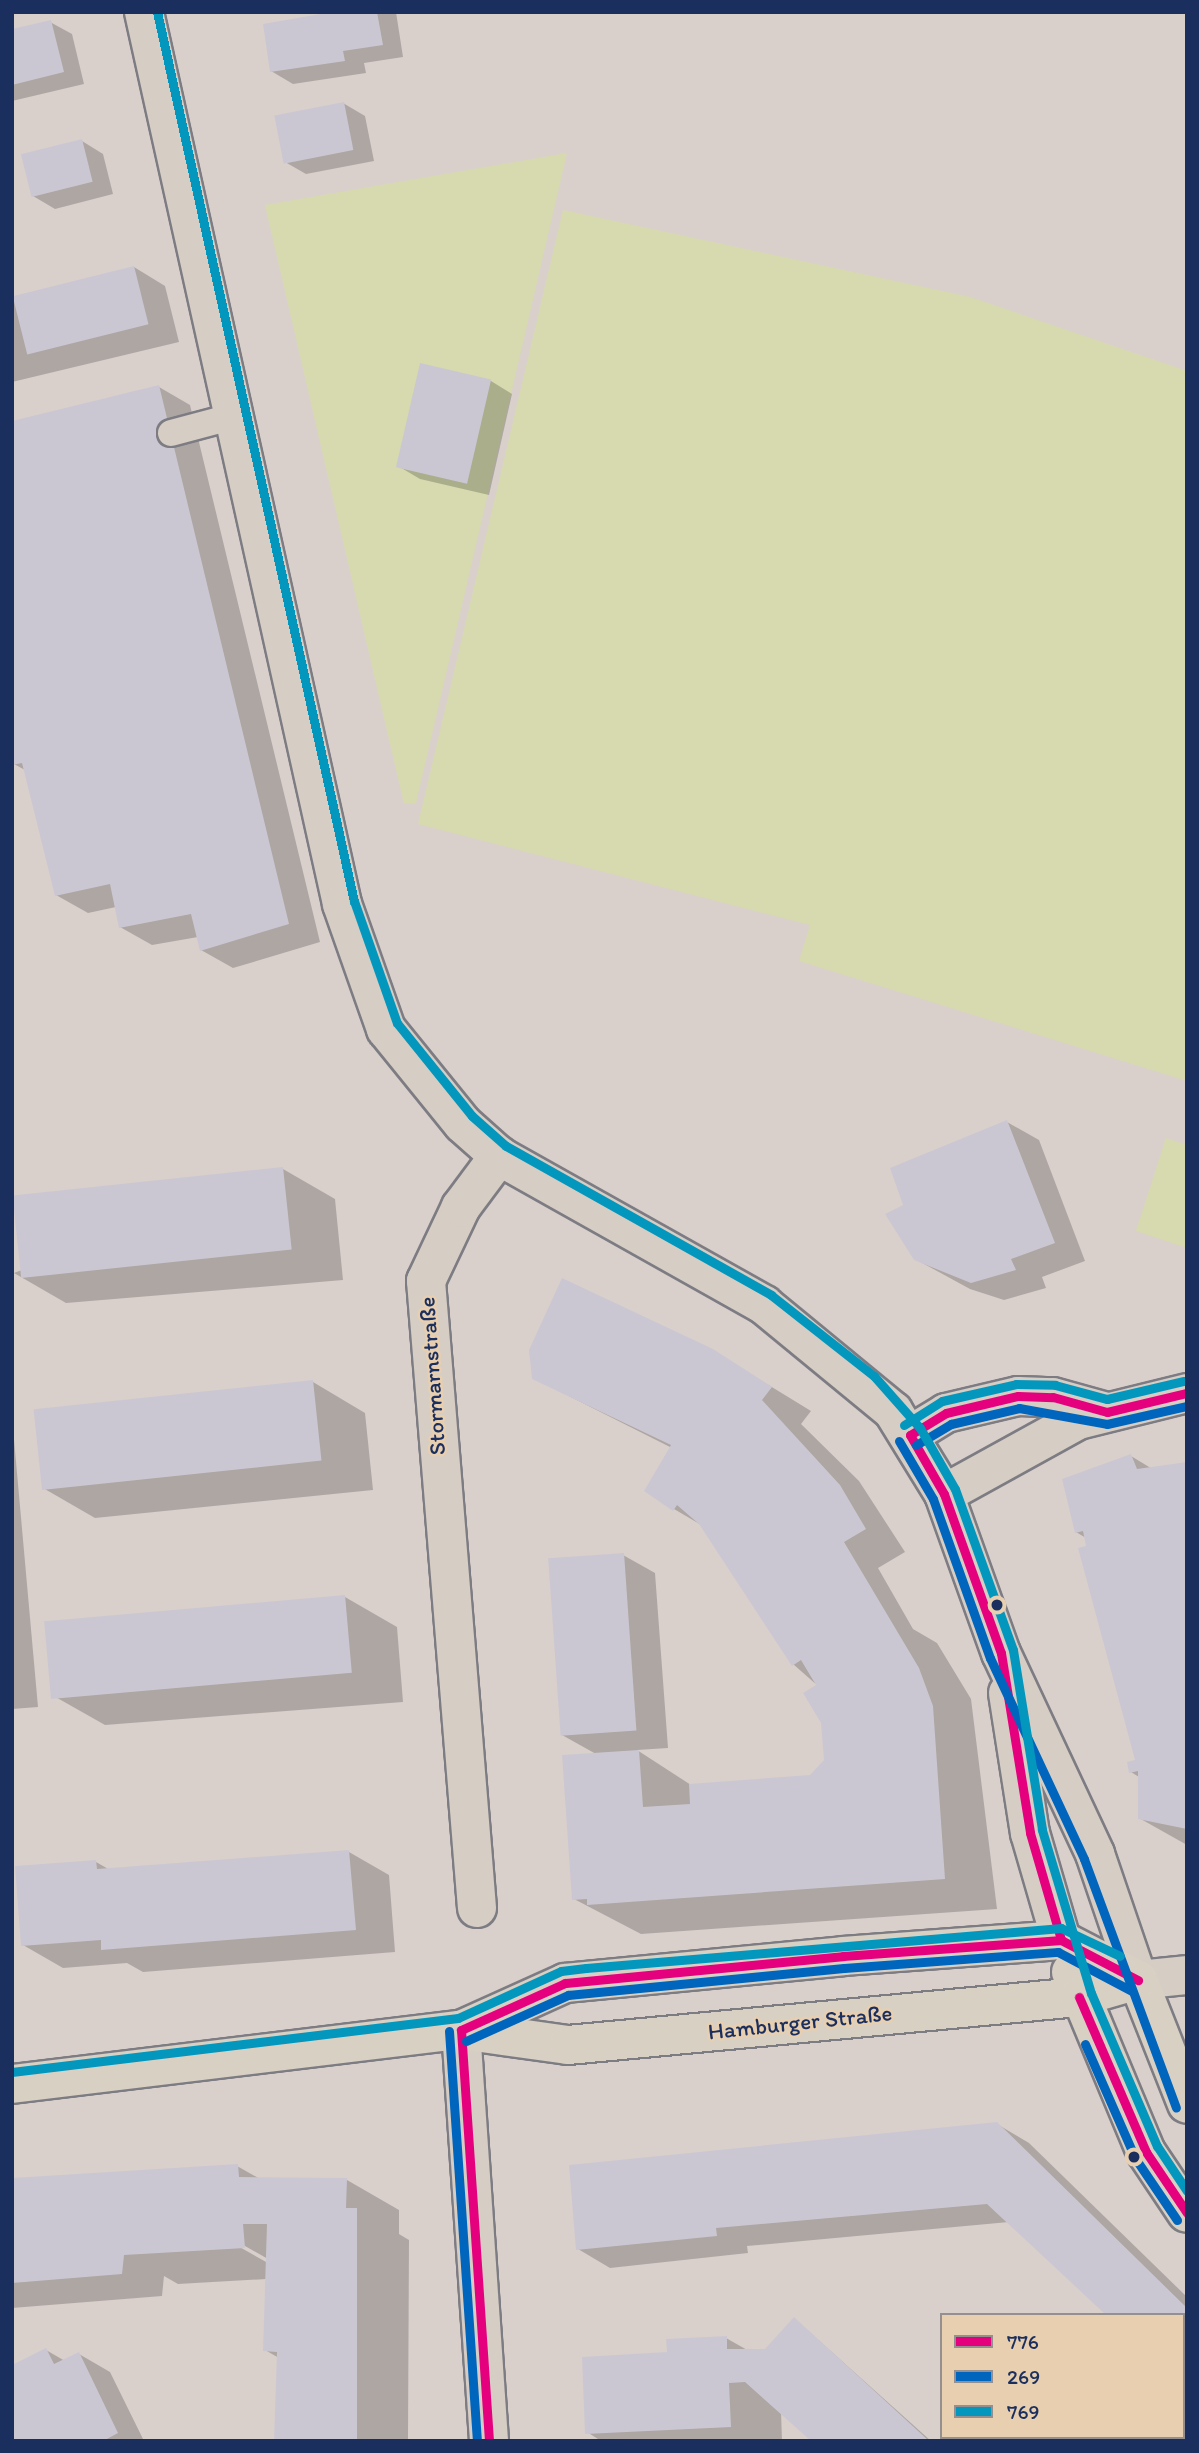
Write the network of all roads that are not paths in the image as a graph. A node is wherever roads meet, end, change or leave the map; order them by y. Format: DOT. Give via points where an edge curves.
graph roads {
  1 [pos="144,12"];
  2 [pos="235,416"];
  3 [pos="171,433"];
  4 [pos="499,1156"];
  5 [pos="1187,1393"];
  6 [pos="1107,1412"];
  7 [pos="910,1435"];
  8 [pos="944,1494"];
  9 [pos="1001,1653"];
  10 [pos="477,1908"];
  11 [pos="1061,1940"];
  12 [pos="1187,1975"];
  13 [pos="1138,1980"];
  14 [pos="1079,1997"];
  15 [pos="461,2030"];
  16 [pos="12,2084"];
  17 [pos="1187,2104"];
  18 [pos="1187,2213"];
  19 [pos="489,2441"];
  1 -- 2 [label="street"];
  2 -- 3 [label="lane"];
  2 -- 4 [label="street" via="359,965 403,1053"];
  4 -- 7 [label="street" via="764,1306 866,1385"];
  4 -- 10 [label="street, Stormarnstraße" via="461,1207 426,1281"];
  5 -- 6 [label="street"];
  6 -- 7 [label="street" via="1053,1397 1018,1396 946,1413"];
  6 -- 8 [label="street" via="1022,1446"];
  7 -- 8 [label="street"];
  8 -- 9 [label="street"];
  9 -- 11 [label="street" via="1030,1833"];
  9 -- 13 [label="street" via="1069,1792"];
  11 -- 13 [label="main road"];
  11 -- 14 [label="main road"];
  11 -- 15 [label="main road, Hamburger Straße" via="565,1983"];
  12 -- 13 [label="street, Hamburger Straße"];
  13 -- 14 [label="main road, Hamburger Straße"];
  13 -- 17 [label="main road"];
  14 -- 15 [label="main road, Hamburger Straße" via="568,2045"];
  14 -- 18 [label="main road" via="1146,2152"];
  15 -- 16 [label="main road, Hamburger Straße"];
  15 -- 19 [label="street"];
}
